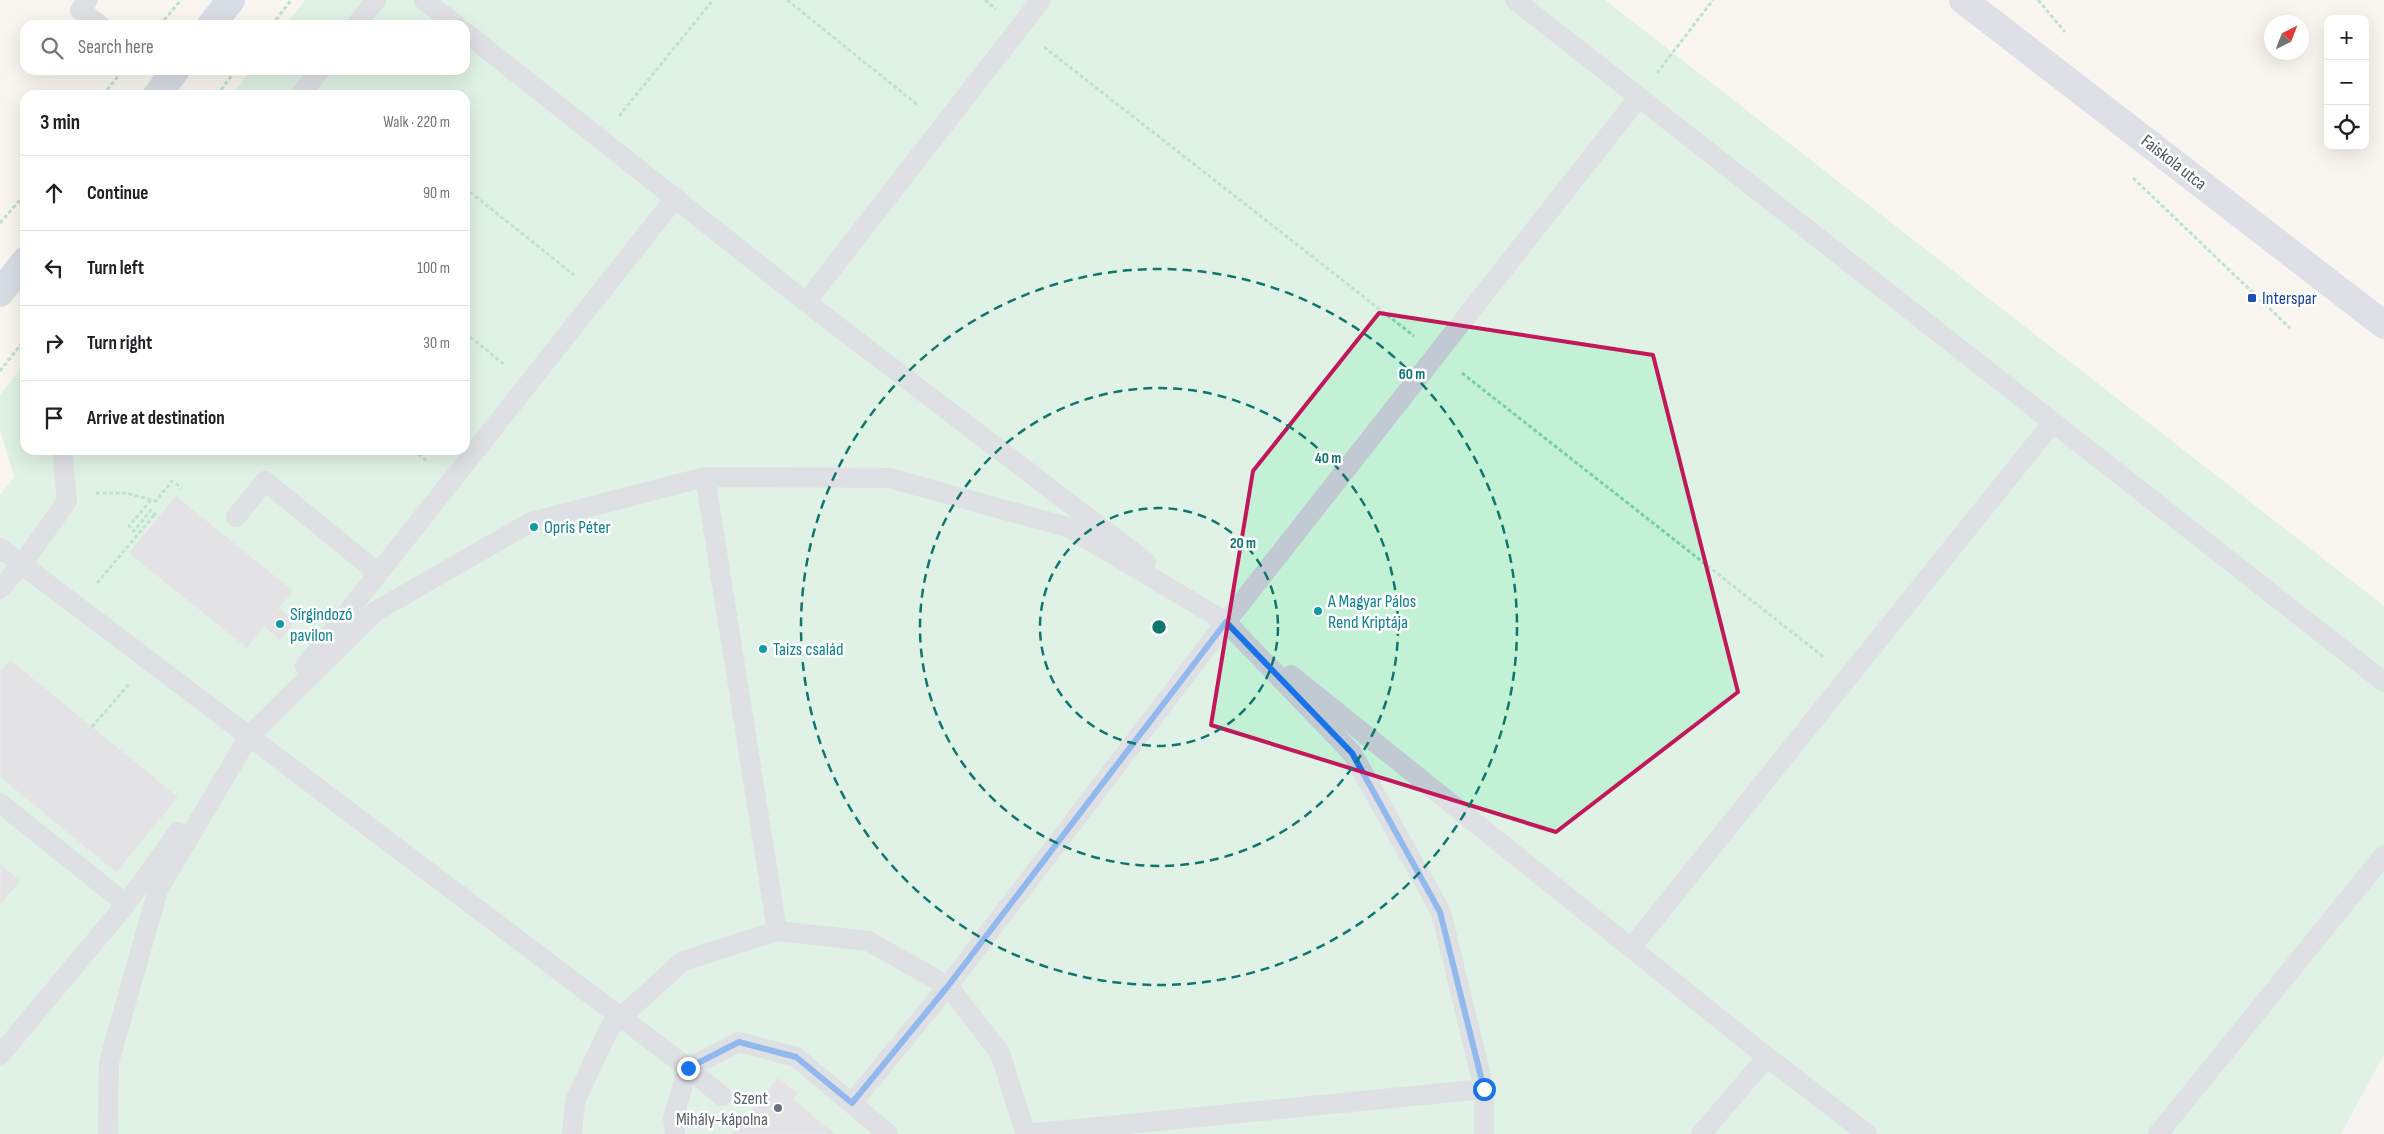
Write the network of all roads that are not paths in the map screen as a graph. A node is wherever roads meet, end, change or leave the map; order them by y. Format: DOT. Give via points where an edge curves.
graph roads {
  1 [pos="231,0"];
  2 [pos="376,0"];
  3 [pos="424,0"];
  4 [pos="1041,0"];
  5 [pos="1516,0"];
  6 [pos="1963,0"];
  7 [pos="79,3"];
  8 [pos="95,20"];
  9 [pos="215,20"];
  10 [pos="360,20"];
  11 [pos="450,20"];
  12 [pos="470,36"];
  13 [pos="316,75"];
  14 [pos="304,90"];
  15 [pos="1639,97"];
  16 [pos="676,197"];
  17 [pos="20,267"];
  18 [pos="0,293"];
  19 [pos="806,302"];
  20 [pos="2384,325"];
  21 [pos="2053,422"];
  22 [pos="62,455"];
  23 [pos="705,477"];
  24 [pos="236,517"];
  25 [pos="0,548"];
  26 [pos="22,564"];
  27 [pos="378,573"];
  28 [pos="0,589"];
  29 [pos="1226,622"];
  30 [pos="2384,682"];
  31 [pos="249,736"];
  32 [pos="0,803"];
  33 [pos="2384,855"];
  34 [pos="126,904"];
  35 [pos="777,931"];
  36 [pos="1630,948"];
  37 [pos="948,986"];
  38 [pos="621,1017"];
  39 [pos="0,1056"];
  40 [pos="1767,1057"];
  41 [pos="688,1068"];
  42 [pos="1484,1089"];
  43 [pos="722,1096"];
  44 [pos="852,1103"];
  45 [pos="108,1134"];
  46 [pos="572,1134"];
  47 [pos="675,1134"];
  48 [pos="888,1134"];
  49 [pos="1026,1134"];
  50 [pos="1484,1134"];
  51 [pos="1701,1134"];
  52 [pos="1867,1134"];
  53 [pos="2158,1134"];
  1 -- 9 [label="main road"];
  2 -- 10 [label="lane"];
  3 -- 11 [label="lane"];
  4 -- 19 [label="lane"];
  5 -- 15 [label="lane"];
  6 -- 20 [label="street, Faiskola utca"];
  7 -- 8 [label="lane"];
  12 -- 16 [label="lane"];
  13 -- 14 [label="lane"];
  15 -- 21 [label="lane"];
  15 -- 29 [label="lane"];
  16 -- 19 [label="lane"];
  16 -- 27 [label="lane"];
  17 -- 18 [label="main road"];
  19 -- 29 [label="lane"];
  21 -- 30 [label="lane"];
  21 -- 36 [label="lane"];
  22 -- 26 [label="lane" via="67,501"];
  23 -- 29 [label="lane" via="889,478 1058,524"];
  23 -- 31 [label="lane" via="531,522 376,611"];
  23 -- 35 [label="lane"];
  24 -- 27 [label="lane" via="265,481"];
  25 -- 26 [label="lane"];
  26 -- 28 [label="lane"];
  26 -- 31 [label="lane"];
  27 -- 31 [label="lane"];
  29 -- 36 [label="lane"];
  29 -- 37 [label="lane"];
  29 -- 42 [label="lane" via="1352,753 1427,887 1440,912"];
  31 -- 34 [label="lane"];
  31 -- 38 [label="lane"];
  31 -- 45 [label="lane" via="158,890 109,1062"];
  32 -- 34 [label="lane"];
  33 -- 53 [label="lane"];
  34 -- 39 [label="lane"];
  35 -- 37 [label="lane" via="868,941"];
  35 -- 38 [label="lane" via="683,961"];
  36 -- 40 [label="lane"];
  37 -- 44 [label="lane"];
  37 -- 49 [label="lane" via="1000,1052"];
  38 -- 41 [label="lane"];
  38 -- 46 [label="lane" via="610,1028 575,1101"];
  40 -- 51 [label="lane"];
  40 -- 52 [label="lane"];
  41 -- 43 [label="lane"];
  41 -- 44 [label="lane" via="739,1042 796,1057"];
  41 -- 47 [label="lane" via="672,1118"];
  42 -- 49 [label="lane"];
  42 -- 50 [label="lane"];
  44 -- 48 [label="lane"];
}
